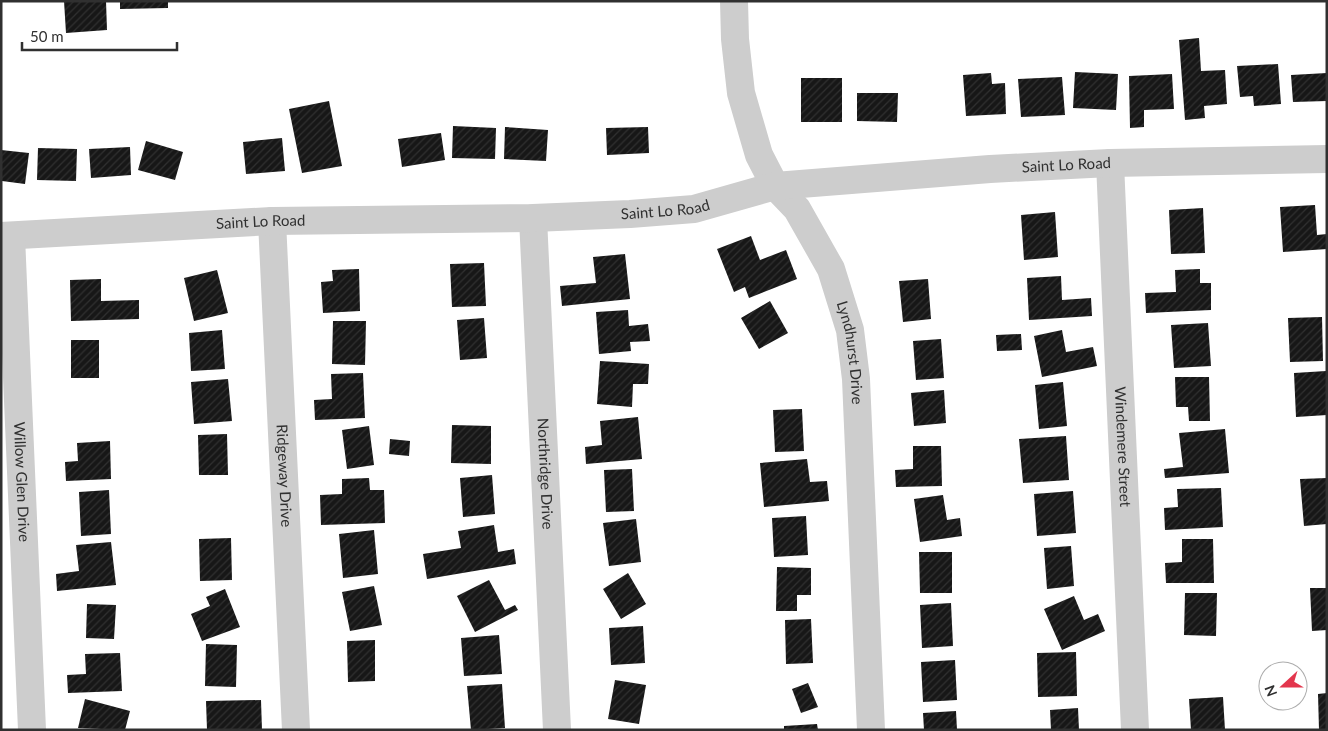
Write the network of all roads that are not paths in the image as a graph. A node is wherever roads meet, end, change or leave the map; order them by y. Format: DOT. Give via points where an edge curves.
graph roads {
  1 [pos="734,1"];
  2 [pos="1327,159"];
  3 [pos="1110,163"];
  4 [pos="775,186"];
  5 [pos="533,218"];
  6 [pos="272,221"];
  7 [pos="6,236"];
  8 [pos="32,730"];
  9 [pos="296,730"];
  10 [pos="557,730"];
  11 [pos="871,730"];
  12 [pos="1135,730"];
  1 -- 4 [label="street, Lyndhurst Drive" via="742,93 759,155"];
  2 -- 3 [label="street, Saint Lo Road"];
  3 -- 4 [label="street, Saint Lo Road"];
  3 -- 12 [label="street, Windemere Street"];
  4 -- 5 [label="street, Saint Lo Road" via="694,209"];
  4 -- 11 [label="street, Lyndhurst Drive" via="797,209 831,269 850,330 857,389"];
  5 -- 6 [label="street, Saint Lo Road"];
  5 -- 10 [label="street, Northridge Drive"];
  6 -- 7 [label="street, Saint Lo Road"];
  6 -- 9 [label="street, Ridgeway Drive"];
  7 -- 8 [label="street, Willow Glen Drive"];
}
